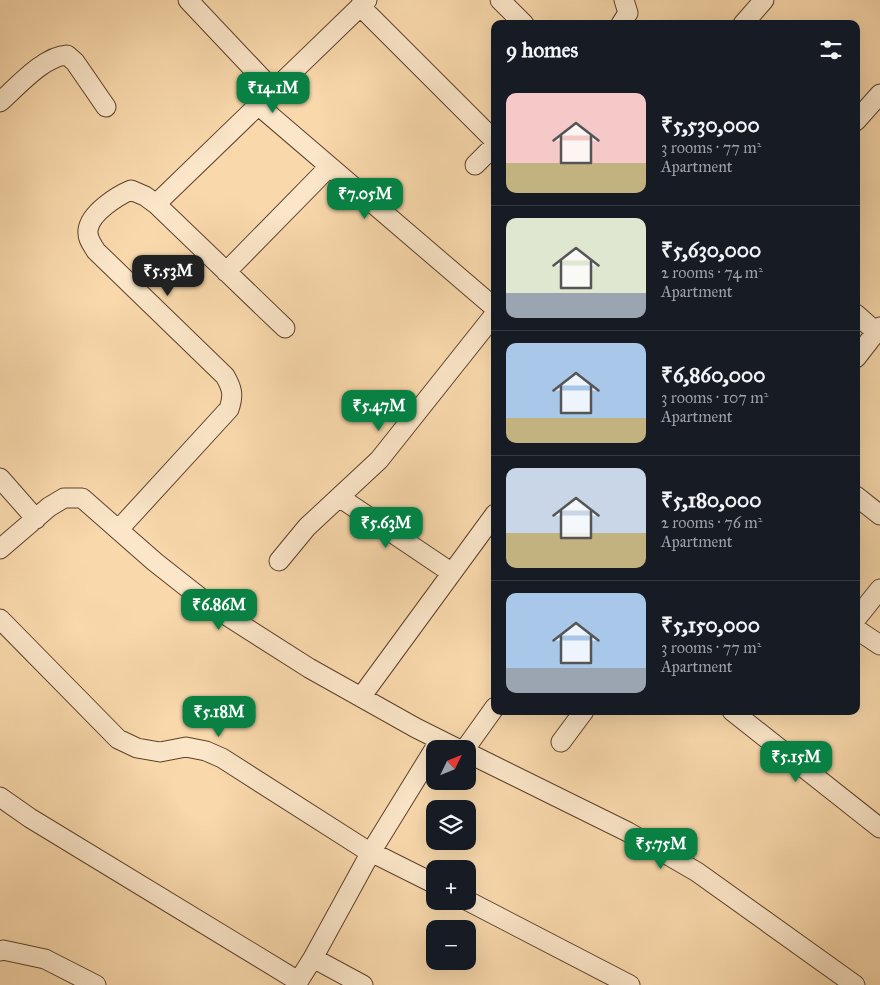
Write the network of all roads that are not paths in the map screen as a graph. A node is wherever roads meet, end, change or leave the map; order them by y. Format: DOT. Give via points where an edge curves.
graph roads {
  1 [pos="188,0"];
  2 [pos="500,0"];
  3 [pos="624,0"];
  4 [pos="764,0"];
  5 [pos="364,3"];
  6 [pos="520,20"];
  7 [pos="624,20"];
  8 [pos="746,20"];
  9 [pos="273,90"];
  10 [pos="880,94"];
  11 [pos="0,102"];
  12 [pos="258,105"];
  13 [pos="106,107"];
  14 [pos="860,116"];
  15 [pos="491,137"];
  16 [pos="491,149"];
  17 [pos="475,165"];
  18 [pos="330,167"];
  19 [pos="156,204"];
  20 [pos="226,272"];
  21 [pos="491,305"];
  22 [pos="860,317"];
  23 [pos="491,319"];
  24 [pos="285,328"];
  25 [pos="878,330"];
  26 [pos="860,353"];
  27 [pos="0,478"];
  28 [pos="339,497"];
  29 [pos="860,499"];
  30 [pos="880,515"];
  31 [pos="36,519"];
  32 [pos="491,519"];
  33 [pos="119,530"];
  34 [pos="0,549"];
  35 [pos="279,561"];
  36 [pos="452,573"];
  37 [pos="880,589"];
  38 [pos="860,614"];
  39 [pos="0,620"];
  40 [pos="860,632"];
  41 [pos="880,645"];
  42 [pos="361,697"];
  43 [pos="491,713"];
  44 [pos="581,715"];
  45 [pos="737,715"];
  46 [pos="440,740"];
  47 [pos="471,740"];
  48 [pos="561,742"];
  49 [pos="476,757"];
  50 [pos="426,763"];
  51 [pos="2,805"];
  52 [pos="880,828"];
  53 [pos="371,852"];
  54 [pos="426,880"];
  55 [pos="476,905"];
  56 [pos="0,951"];
  57 [pos="313,958"];
  58 [pos="297,983"];
  59 [pos="96,985"];
  60 [pos="363,985"];
  61 [pos="630,985"];
  62 [pos="855,985"];
  1 -- 9 [label="street"];
  2 -- 6 [label="street"];
  3 -- 7 [label="street" via="628,13"];
  4 -- 8 [label="street"];
  5 -- 9 [label="street"];
  5 -- 15 [label="street"];
  9 -- 12 [label="street"];
  10 -- 14 [label="street"];
  11 -- 13 [label="street" via="48,61 67,54"];
  12 -- 18 [label="street"];
  12 -- 19 [label="street"];
  16 -- 17 [label="street"];
  18 -- 20 [label="street"];
  18 -- 21 [label="street"];
  19 -- 20 [label="street"];
  19 -- 33 [label="street" via="131,190 117,196 93,218 88,229 89,240 96,251 225,376 233,397 229,409"];
  20 -- 24 [label="street"];
  22 -- 25 [label="street"];
  23 -- 28 [label="street" via="379,460"];
  25 -- 26 [label="street"];
  27 -- 31 [label="street"];
  28 -- 35 [label="street" via="294,541"];
  28 -- 36 [label="street"];
  29 -- 30 [label="street"];
  31 -- 33 [label="street" via="64,498 82,498"];
  31 -- 34 [label="street"];
  32 -- 36 [label="street"];
  33 -- 42 [label="street" via="207,603"];
  36 -- 42 [label="street"];
  37 -- 38 [label="street"];
  39 -- 53 [label="street" via="118,739 137,748 160,752 186,747 222,758"];
  40 -- 41 [label="street"];
  42 -- 46 [label="street"];
  43 -- 47 [label="street"];
  44 -- 48 [label="street"];
  45 -- 52 [label="street"];
  49 -- 62 [label="street" via="628,832 697,872"];
  50 -- 53 [label="street"];
  51 -- 58 [label="street"];
  53 -- 54 [label="street"];
  53 -- 57 [label="street"];
  55 -- 61 [label="street"];
  56 -- 59 [label="street" via="45,959"];
  57 -- 58 [label="street"];
  57 -- 60 [label="street"];
}
